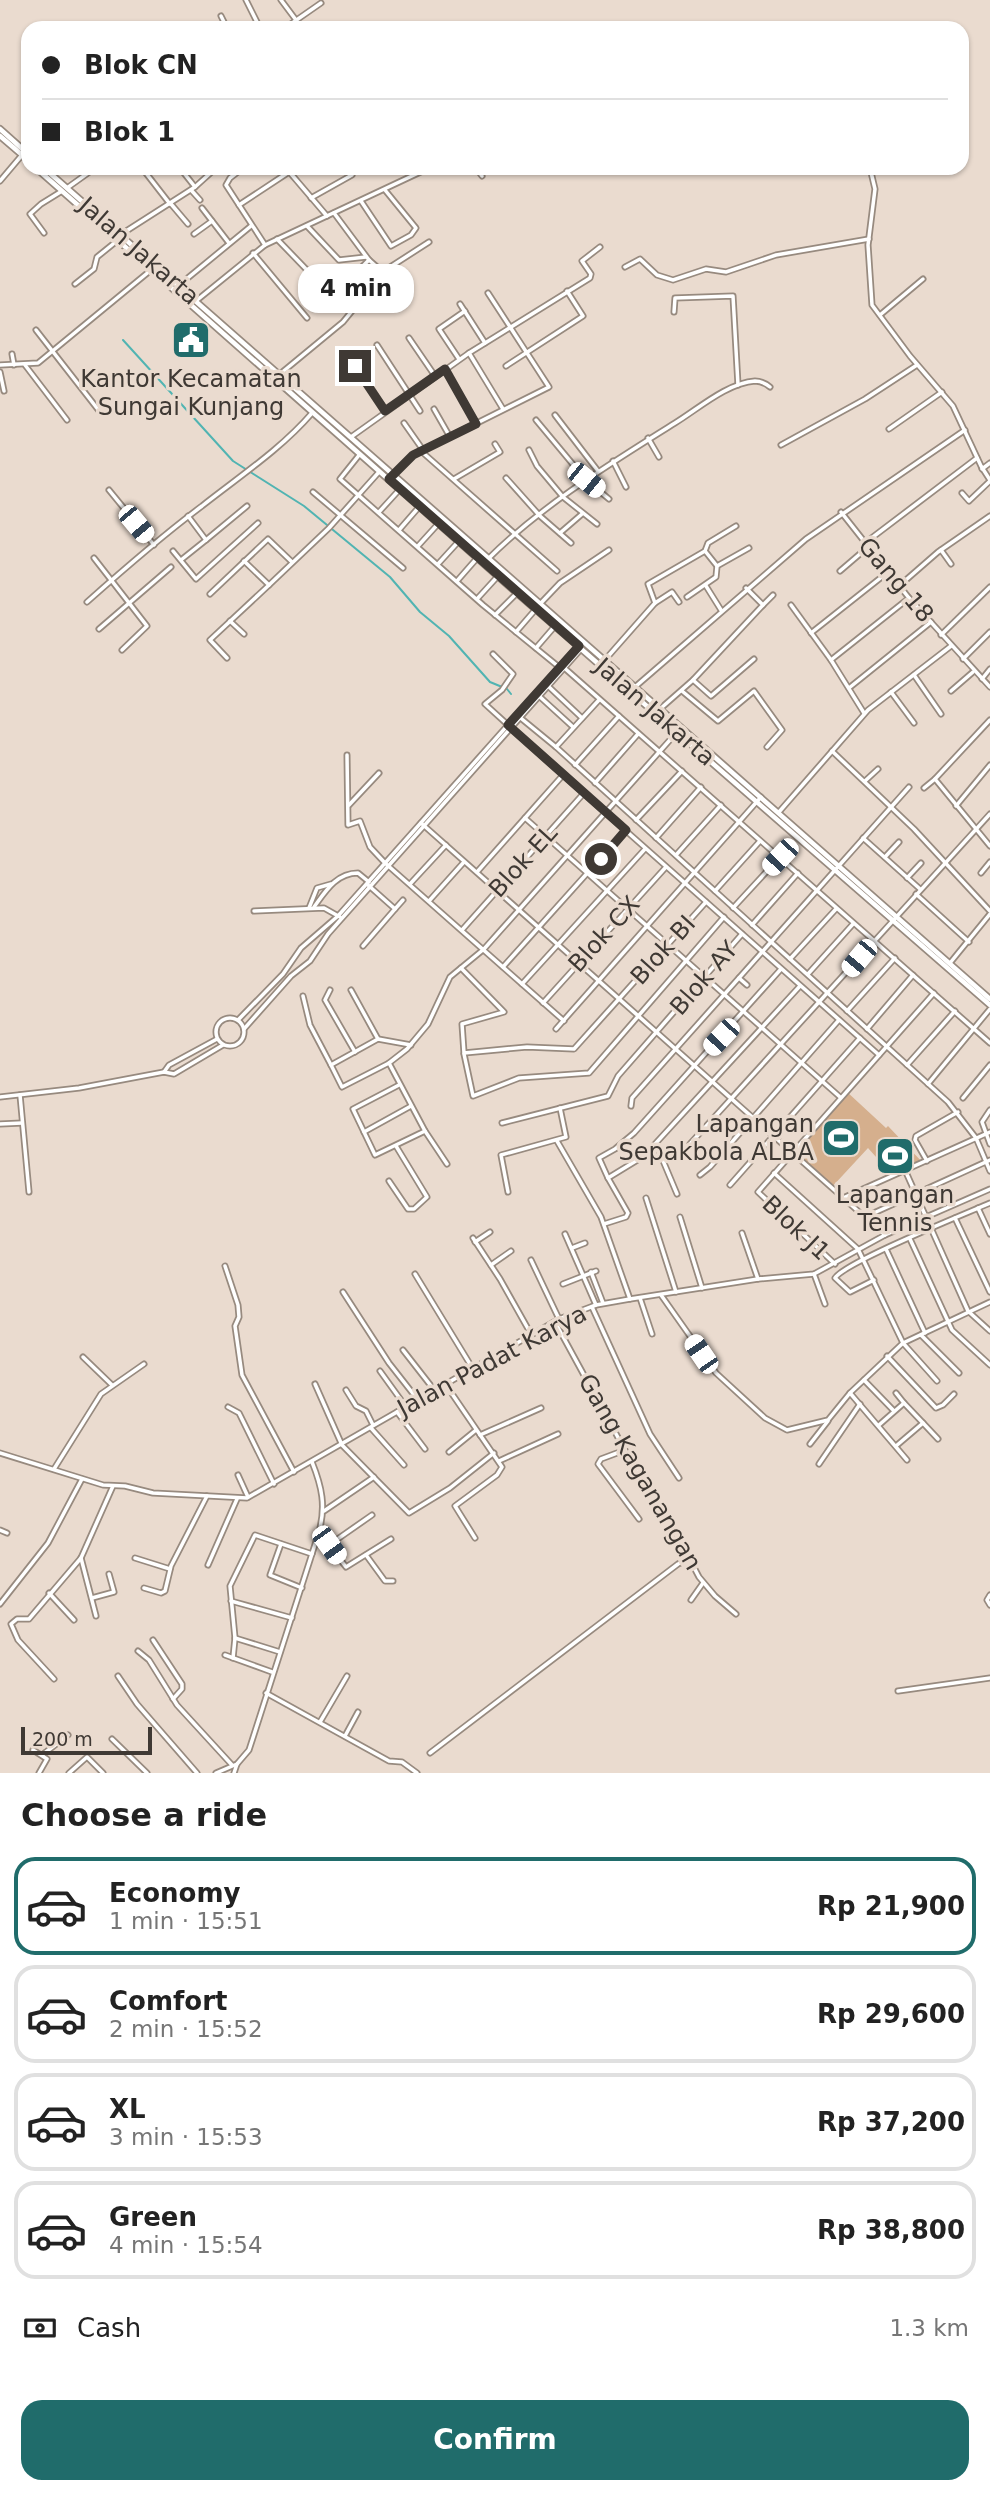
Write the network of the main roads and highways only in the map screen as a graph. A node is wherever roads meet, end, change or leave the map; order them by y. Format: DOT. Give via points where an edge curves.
graph roads {
  1 [pos="0,129"];
  2 [pos="0,136"];
  3 [pos="21,151"];
  4 [pos="21,152"];
  5 [pos="45,175"];
  6 [pos="50,175"];
  7 [pos="64,190"];
  8 [pos="153,268"];
  9 [pos="210,317"];
  10 [pos="391,476"];
  11 [pos="538,607"];
  12 [pos="582,645"];
  13 [pos="679,730"];
  14 [pos="759,799"];
  15 [pos="894,918"];
  16 [pos="990,999"];
  17 [pos="990,1007"];
  1 -- 3 [label="main road"];
  2 -- 4 [label="main road"];
  5 -- 7 [label="main road, Jalan Jakarta"];
  6 -- 7 [label="main road, Jalan Jakarta"];
  7 -- 8 [label="main road, Jalan Jakarta"];
  8 -- 9 [label="main road, Jalan Jakarta"];
  8 -- 9 [label="main road, Jalan Jakarta"];
  9 -- 10 [label="main road, Jalan Jakarta"];
  9 -- 10 [label="main road, Jalan Jakarta" via="360,454"];
  10 -- 11 [label="main road, Jalan Jakarta"];
  10 -- 11 [label="main road, Jalan Jakarta" via="438,524"];
  11 -- 12 [label="main road, Jalan Jakarta"];
  11 -- 12 [label="main road, Jalan Jakarta"];
  12 -- 13 [label="main road, Jalan Jakarta"];
  12 -- 13 [label="main road, Jalan Jakarta"];
  13 -- 14 [label="main road, Jalan Jakarta"];
  14 -- 15 [label="main road, Jalan Jakarta" via="834,870"];
  14 -- 15 [label="main road, Jalan Jakarta"];
  15 -- 16 [label="main road, Jalan Jakarta"];
  15 -- 17 [label="main road, Jalan Jakarta"];
}
